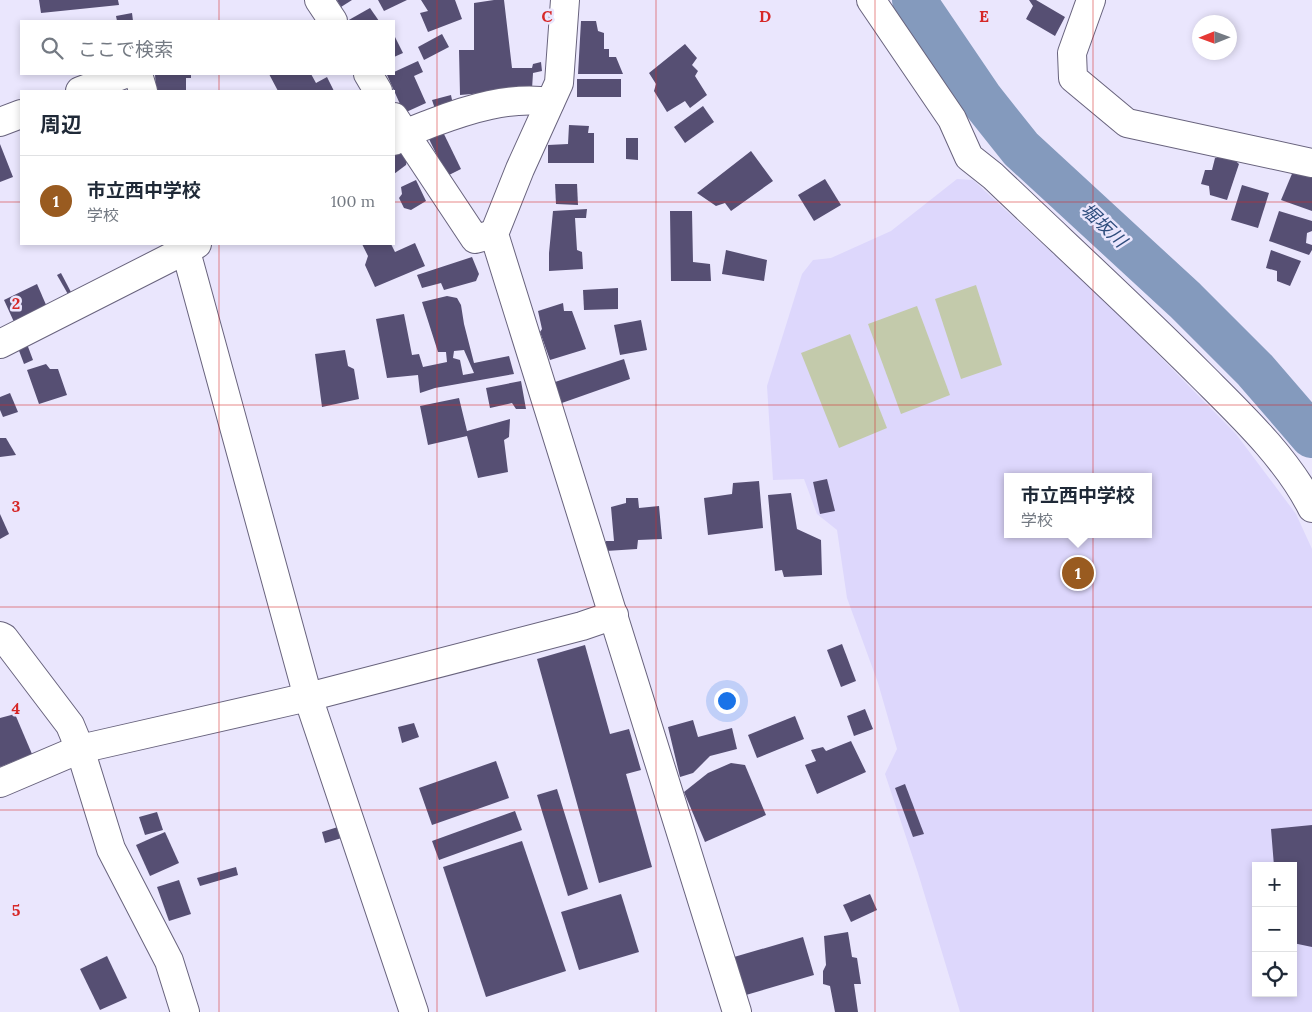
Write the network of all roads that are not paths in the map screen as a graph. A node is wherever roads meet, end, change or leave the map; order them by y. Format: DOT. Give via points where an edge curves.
graph roads {
  1 [pos="320,0"];
  2 [pos="565,0"];
  3 [pos="871,0"];
  4 [pos="1091,0"];
  5 [pos="332,20"];
  6 [pos="121,75"];
  7 [pos="138,75"];
  8 [pos="369,75"];
  9 [pos="83,90"];
  10 [pos="143,90"];
  11 [pos="377,90"];
  12 [pos="550,102"];
  13 [pos="20,114"];
  14 [pos="0,122"];
  15 [pos="397,131"];
  16 [pos="1312,163"];
  17 [pos="494,234"];
  18 [pos="188,246"];
  19 [pos="0,344"];
  20 [pos="1312,508"];
  21 [pos="614,614"];
  22 [pos="0,636"];
  23 [pos="308,697"];
  24 [pos="80,749"];
  25 [pos="0,783"];
  26 [pos="185,1012"];
  27 [pos="414,1012"];
  28 [pos="737,1012"];
  1 -- 5 [label="street"];
  2 -- 12 [label="street" via="559,83"];
  3 -- 20 [label="street" via="952,119 969,157 993,176 1236,409 1278,458"];
  4 -- 16 [label="street" via="1072,53 1073,78 1126,123"];
  6 -- 9 [label="street"];
  7 -- 10 [label="street"];
  8 -- 11 [label="street"];
  12 -- 15 [label="street" via="504,102"];
  12 -- 17 [label="street"];
  13 -- 14 [label="street"];
  15 -- 17 [label="street" via="475,239"];
  17 -- 21 [label="street"];
  18 -- 19 [label="street"];
  18 -- 23 [label="street"];
  21 -- 23 [label="street" via="582,626"];
  21 -- 28 [label="street"];
  22 -- 24 [label="street" via="70,725"];
  23 -- 24 [label="street"];
  23 -- 27 [label="street"];
  24 -- 25 [label="street"];
  24 -- 26 [label="street" via="111,849 169,961"];
}
